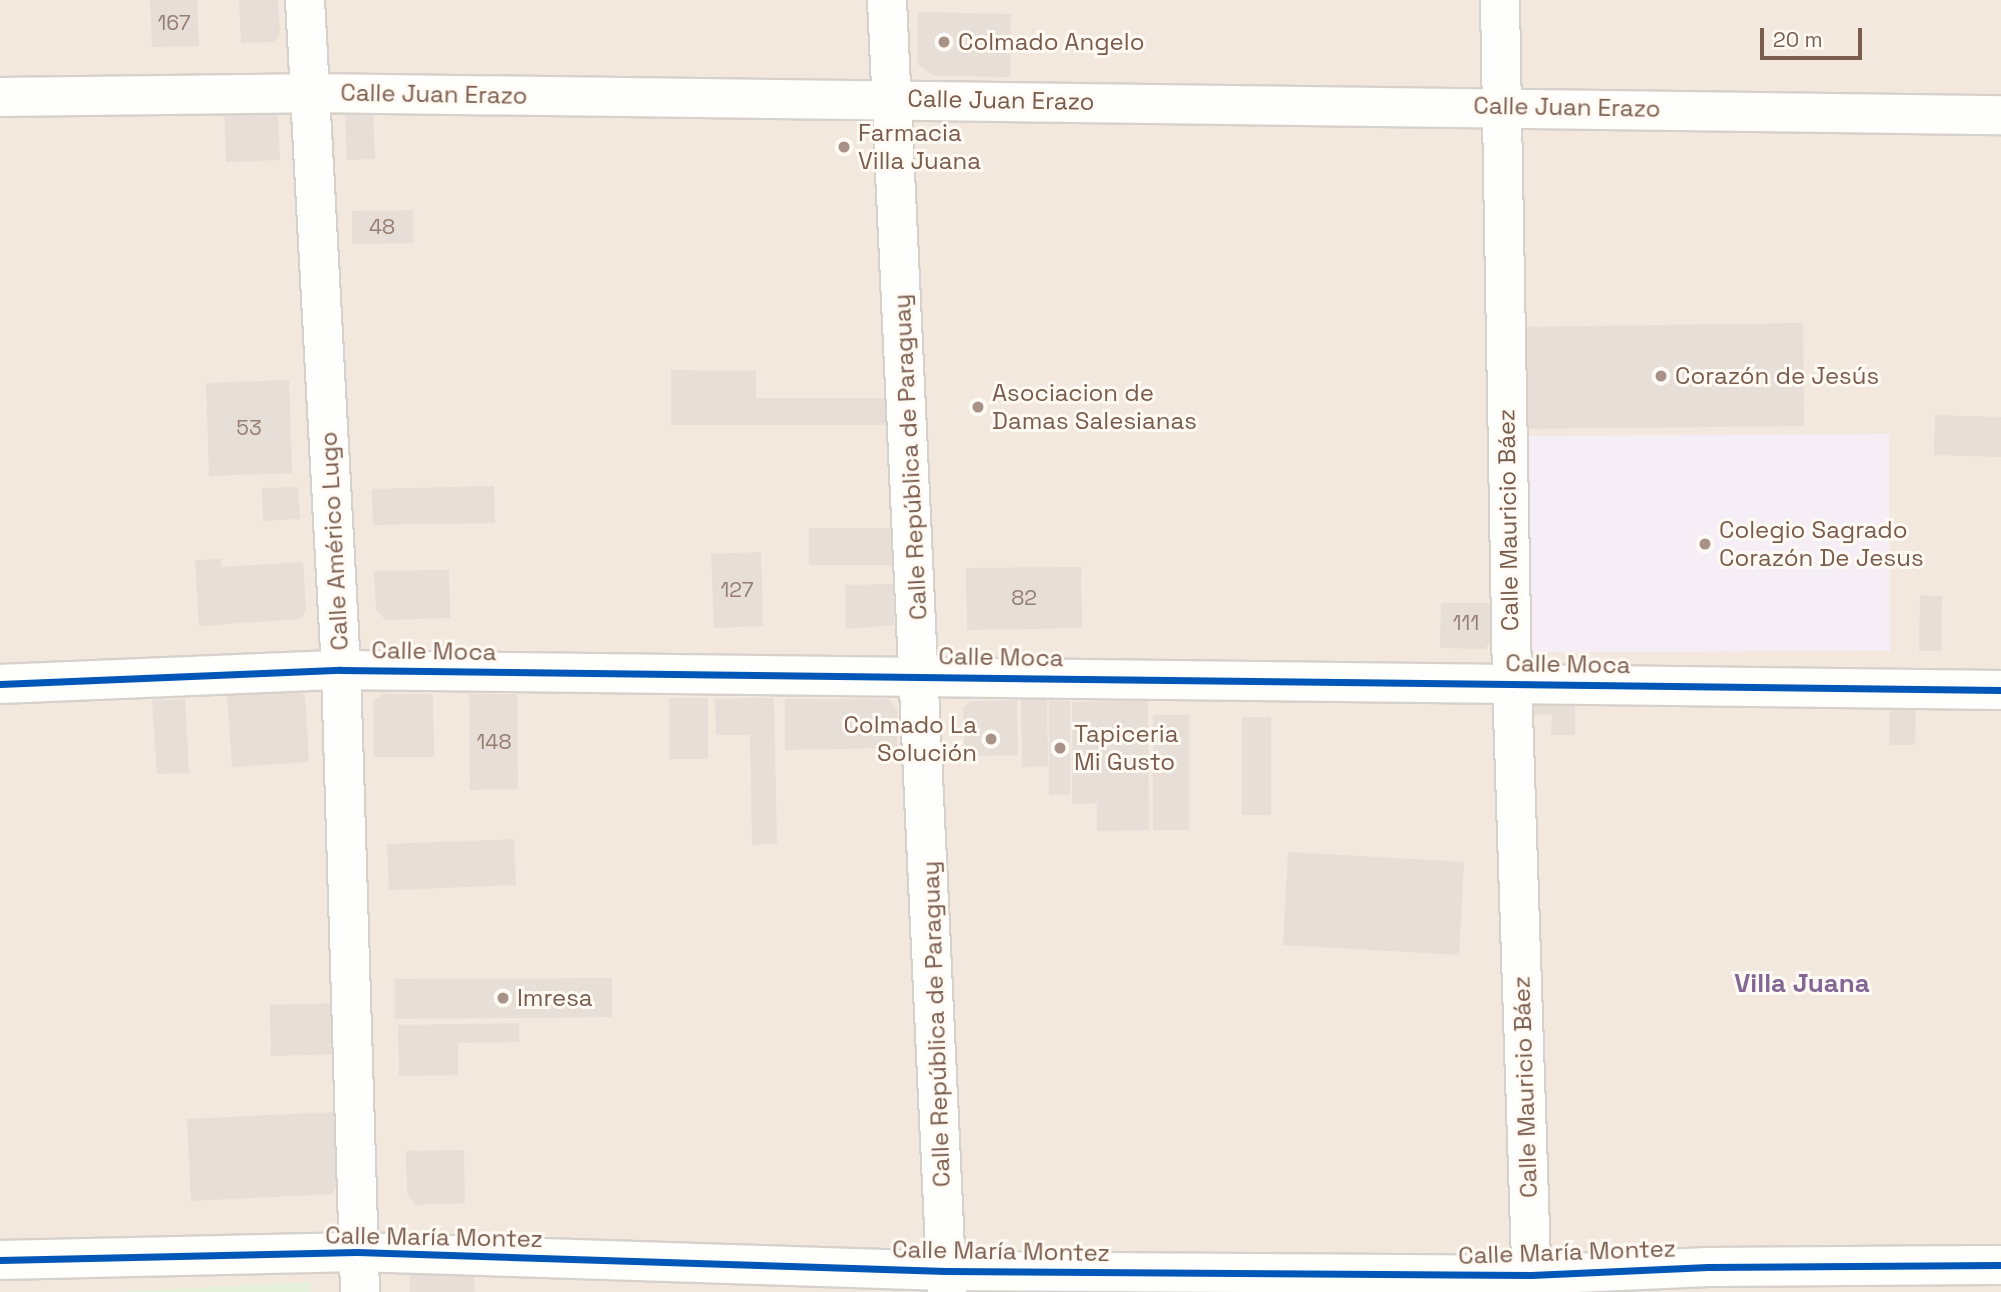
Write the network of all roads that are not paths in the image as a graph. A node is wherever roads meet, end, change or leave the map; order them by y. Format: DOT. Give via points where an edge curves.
graph roads {
  1 [pos="305,0"];
  2 [pos="887,0"];
  3 [pos="1500,0"];
  4 [pos="310,93"];
  5 [pos="0,97"];
  6 [pos="892,99"];
  7 [pos="1499,105"];
  8 [pos="2001,115"];
  9 [pos="341,670"];
  10 [pos="922,676"];
  11 [pos="1512,682"];
  12 [pos="0,684"];
  13 [pos="2001,690"];
  14 [pos="357,1252"];
  15 [pos="0,1260"];
  16 [pos="2001,1265"];
  17 [pos="947,1281"];
  18 [pos="1531,1284"];
  19 [pos="360,1292"];
  1 -- 4 [label="street, Calle Américo Lugo"];
  2 -- 6 [label="street, Calle República de Paraguay"];
  3 -- 7 [label="street, Calle Mauricio Báez"];
  4 -- 5 [label="street, Calle Juan Erazo"];
  4 -- 6 [label="street, Calle Juan Erazo"];
  4 -- 9 [label="street, Calle Américo Lugo"];
  6 -- 7 [label="street, Calle Juan Erazo"];
  6 -- 10 [label="street, Calle República de Paraguay"];
  7 -- 8 [label="street, Calle Juan Erazo"];
  7 -- 11 [label="street, Calle Mauricio Báez"];
  9 -- 10 [label="street, Calle Moca"];
  9 -- 12 [label="street, Calle Moca"];
  9 -- 14 [label="street, Calle Américo Lugo"];
  10 -- 11 [label="street, Calle Moca"];
  10 -- 17 [label="street, Calle República de Paraguay"];
  11 -- 13 [label="street, Calle Moca"];
  11 -- 18 [label="street, Calle Mauricio Báez"];
  14 -- 15 [label="street, Calle María Montez"];
  14 -- 17 [label="street, Calle María Montez"];
  14 -- 19 [label="street, Calle Américo Lugo"];
  16 -- 18 [label="street, Calle María Montez" via="1708,1267"];
  17 -- 18 [label="street, Calle María Montez"];
}
